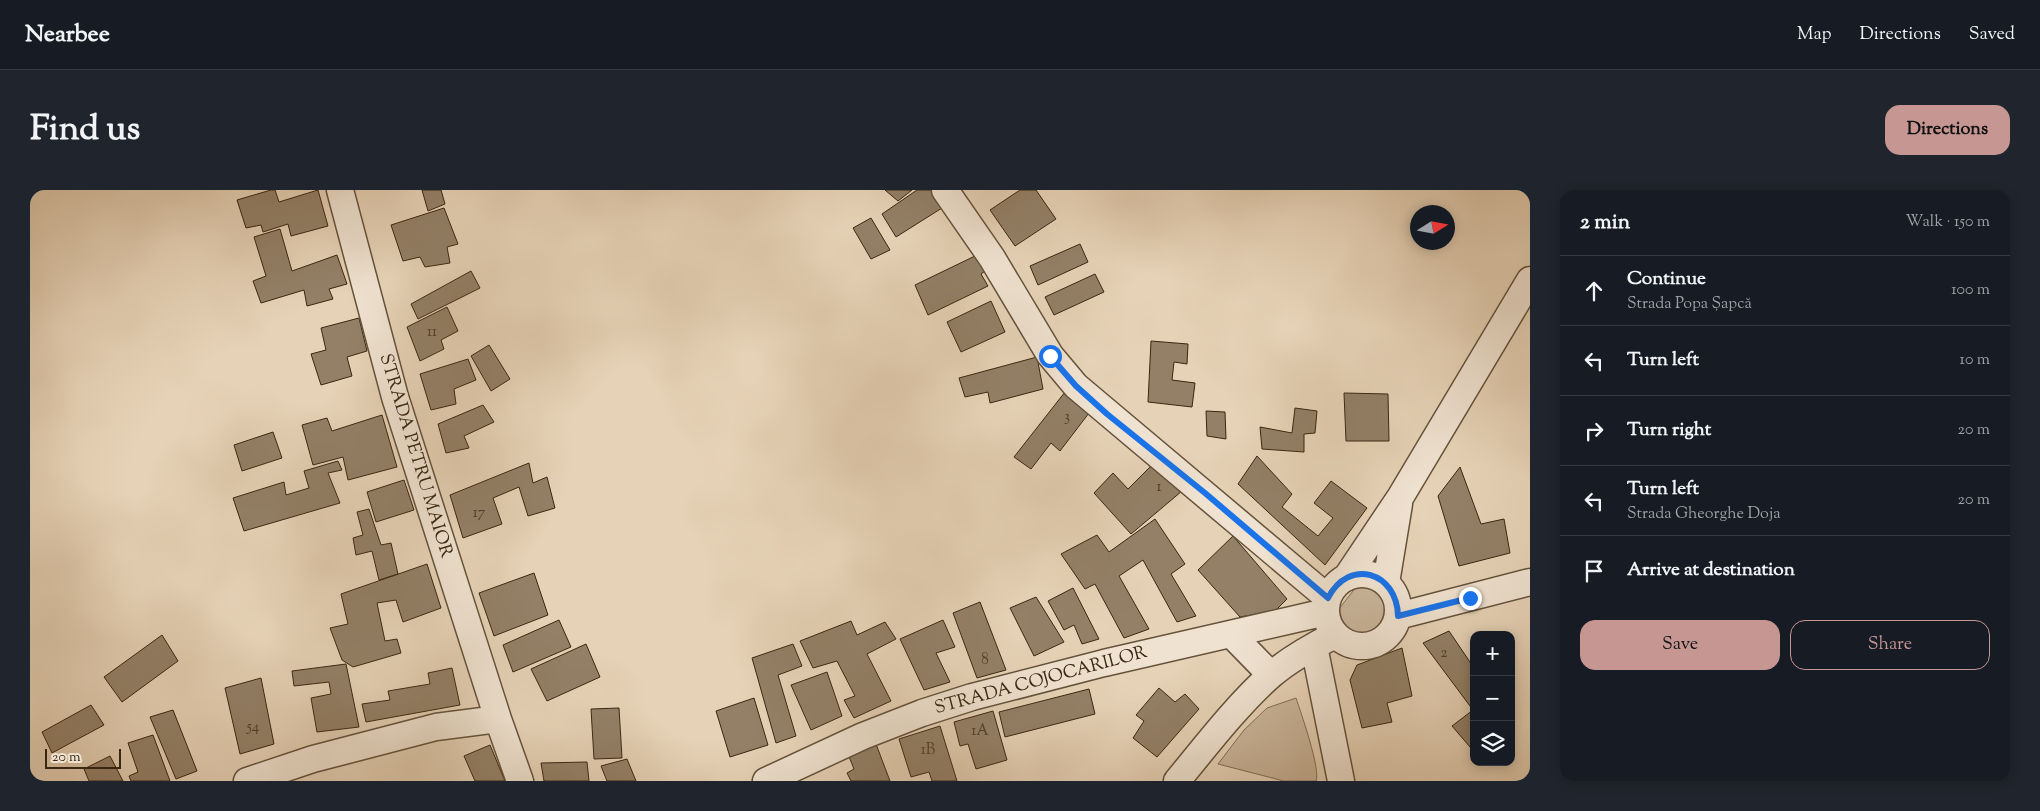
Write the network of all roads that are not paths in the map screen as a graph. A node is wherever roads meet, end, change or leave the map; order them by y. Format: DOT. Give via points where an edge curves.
graph roads {
  1 [pos="340,190"];
  2 [pos="945,190"];
  3 [pos="1530,280"];
  4 [pos="1401,496"];
  5 [pos="1346,578"];
  6 [pos="1530,582"];
  7 [pos="1386,583"];
  8 [pos="1398,616"];
  9 [pos="1326,623"];
  10 [pos="1231,634"];
  11 [pos="1272,675"];
  12 [pos="498,719"];
  13 [pos="1180,780"];
  14 [pos="247,781"];
  15 [pos="520,781"];
  16 [pos="766,781"];
  17 [pos="1341,781"];
  1 -- 12 [label="street, STRADA PETRU MAIOR" via="395,397"];
  2 -- 9 [label="street" via="992,258 1050,356 1076,386"];
  3 -- 4 [label="street"];
  4 -- 5 [label="street"];
  4 -- 7 [label="street"];
  5 -- 7 [label="street" via="1367,574"];
  5 -- 9 [label="street" via="1338,583"];
  6 -- 8 [label="street"];
  7 -- 8 [label="street" via="1394,592"];
  8 -- 9 [label="street" via="1388,637 1367,647 1344,642"];
  9 -- 10 [label="street, STRADA COJOCARILOR"];
  9 -- 11 [label="street"];
  9 -- 17 [label="street"];
  10 -- 11 [label="street"];
  10 -- 16 [label="street, STRADA COJOCARILOR" via="972,697 863,736"];
  11 -- 13 [label="street" via="1252,693"];
  12 -- 14 [label="street" via="436,727 313,759"];
  12 -- 15 [label="street, STRADA PETRU MAIOR"];
}
